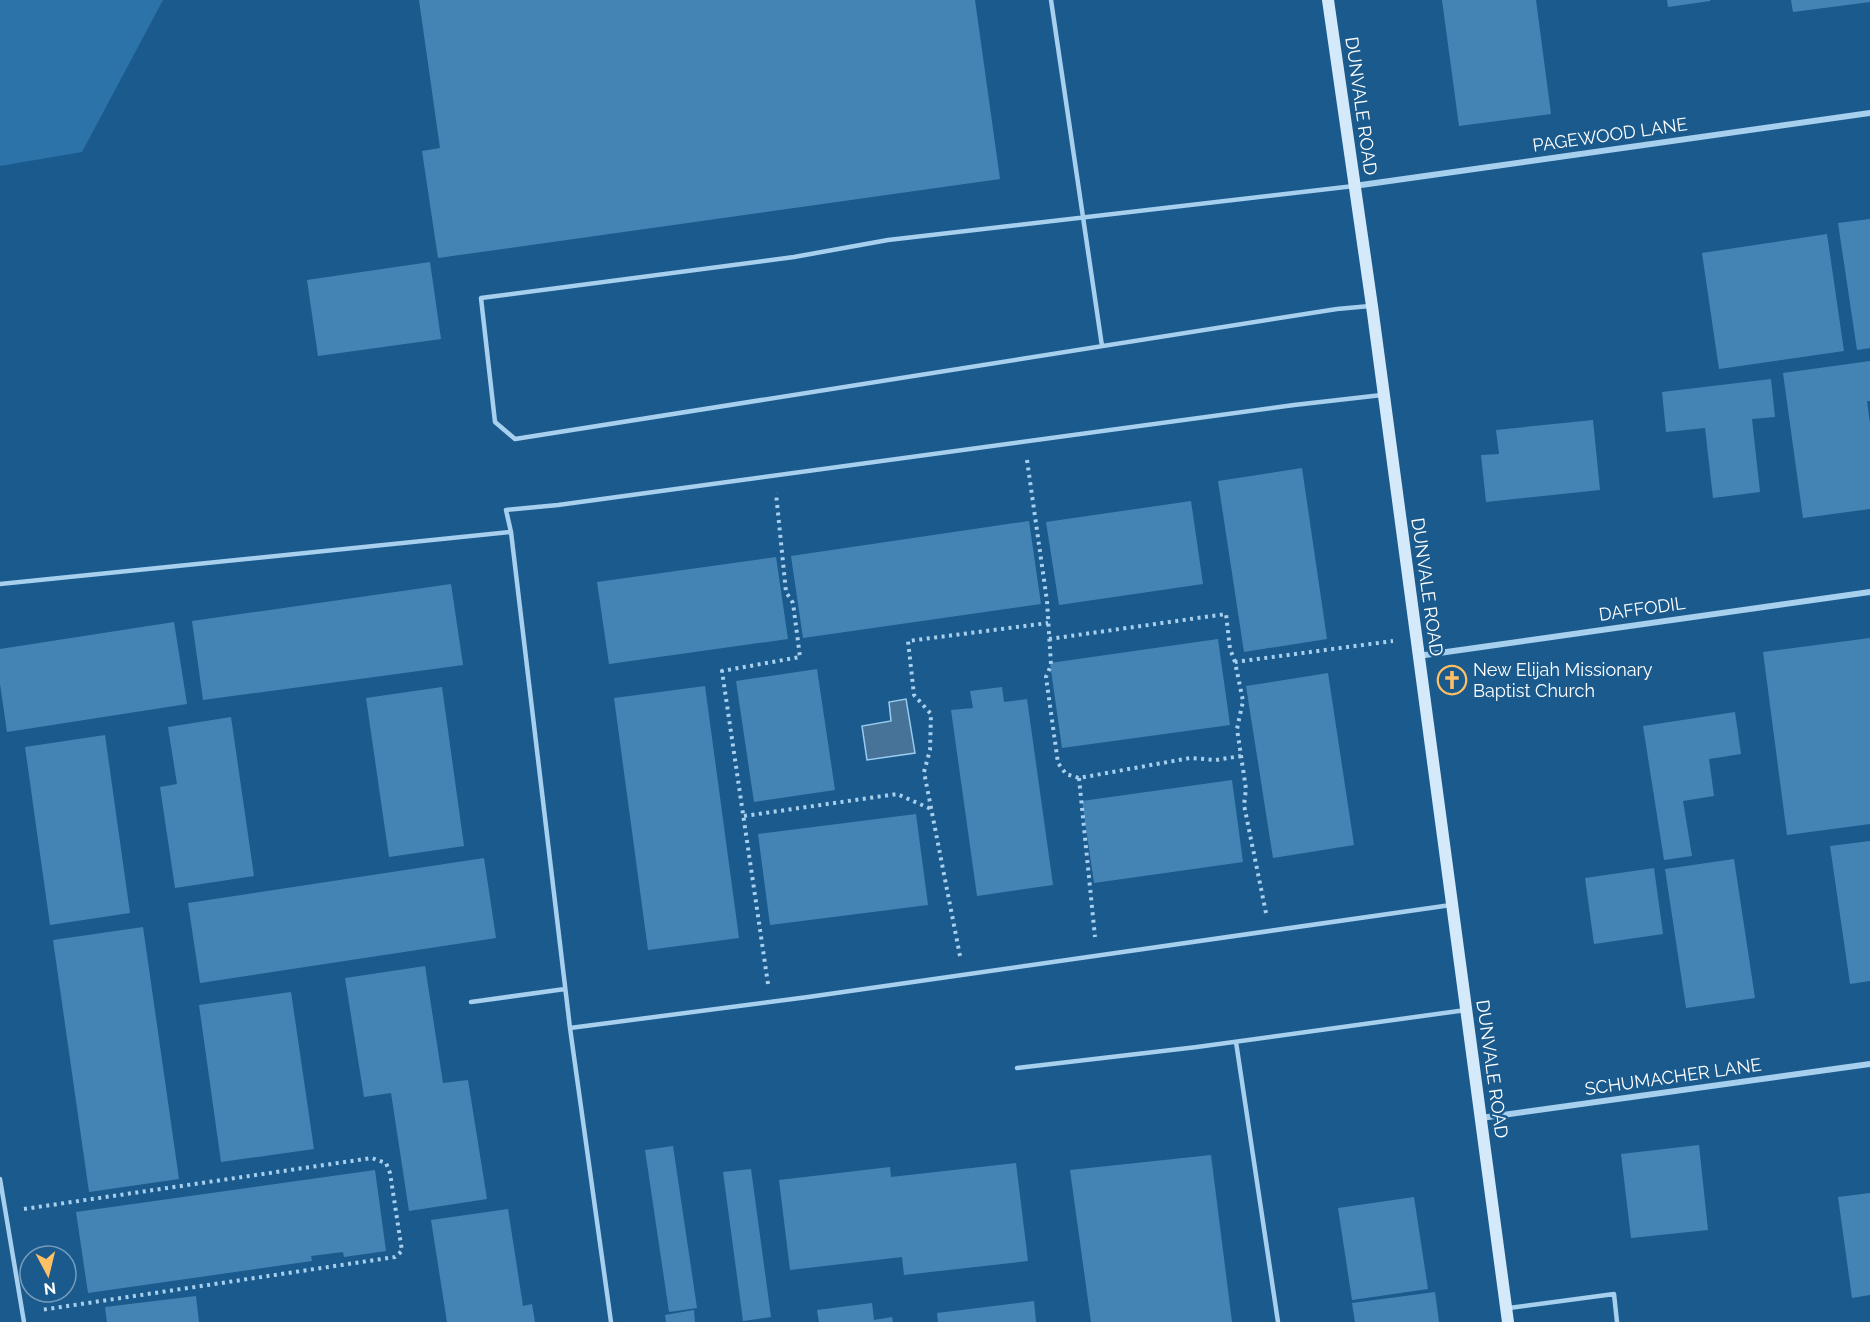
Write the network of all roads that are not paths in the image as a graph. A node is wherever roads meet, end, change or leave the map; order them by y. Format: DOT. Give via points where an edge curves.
graph roads {
  1 [pos="1051,0"];
  2 [pos="1328,0"];
  3 [pos="1870,113"];
  4 [pos="1354,186"];
  5 [pos="1083,217"];
  6 [pos="1372,306"];
  7 [pos="1102,346"];
  8 [pos="1382,395"];
  9 [pos="511,532"];
  10 [pos="0,584"];
  11 [pos="1870,592"];
  12 [pos="1418,656"];
  13 [pos="1451,905"];
  14 [pos="566,989"];
  15 [pos="471,1002"];
  16 [pos="1466,1010"];
  17 [pos="570,1028"];
  18 [pos="1236,1042"];
  19 [pos="1870,1064"];
  20 [pos="1017,1068"];
  21 [pos="1480,1118"];
  22 [pos="0,1179"];
  23 [pos="1506,1308"];
  24 [pos="24,1322"];
  25 [pos="611,1322"];
  26 [pos="1278,1322"];
  27 [pos="1508,1322"];
  28 [pos="1617,1322"];
  1 -- 5 [label="lane"];
  2 -- 4 [label="street, DUNVALE ROAD"];
  3 -- 4 [label="street, PAGEWOOD LANE"];
  4 -- 5 [label="lane"];
  4 -- 6 [label="street, DUNVALE ROAD"];
  5 -- 7 [label="lane"];
  5 -- 7 [label="lane" via="888,240 794,257 481,298 495,422 515,439"];
  6 -- 7 [label="lane"];
  6 -- 8 [label="street, DUNVALE ROAD"];
  8 -- 9 [label="lane" via="506,510"];
  8 -- 12 [label="street, DUNVALE ROAD"];
  9 -- 10 [label="lane"];
  9 -- 14 [label="lane"];
  11 -- 12 [label="street, DAFFODIL"];
  12 -- 13 [label="street, DUNVALE ROAD"];
  13 -- 16 [label="street, DUNVALE ROAD"];
  13 -- 17 [label="lane"];
  14 -- 15 [label="lane"];
  14 -- 17 [label="lane"];
  16 -- 18 [label="lane"];
  16 -- 21 [label="street, DUNVALE ROAD"];
  17 -- 25 [label="lane"];
  18 -- 20 [label="lane"];
  18 -- 26 [label="lane"];
  19 -- 21 [label="street, SCHUMACHER LANE"];
  21 -- 23 [label="street, DUNVALE ROAD"];
  22 -- 24 [label="lane"];
  23 -- 27 [label="street, DUNVALE ROAD"];
  23 -- 28 [label="lane" via="1614,1294"];
}
